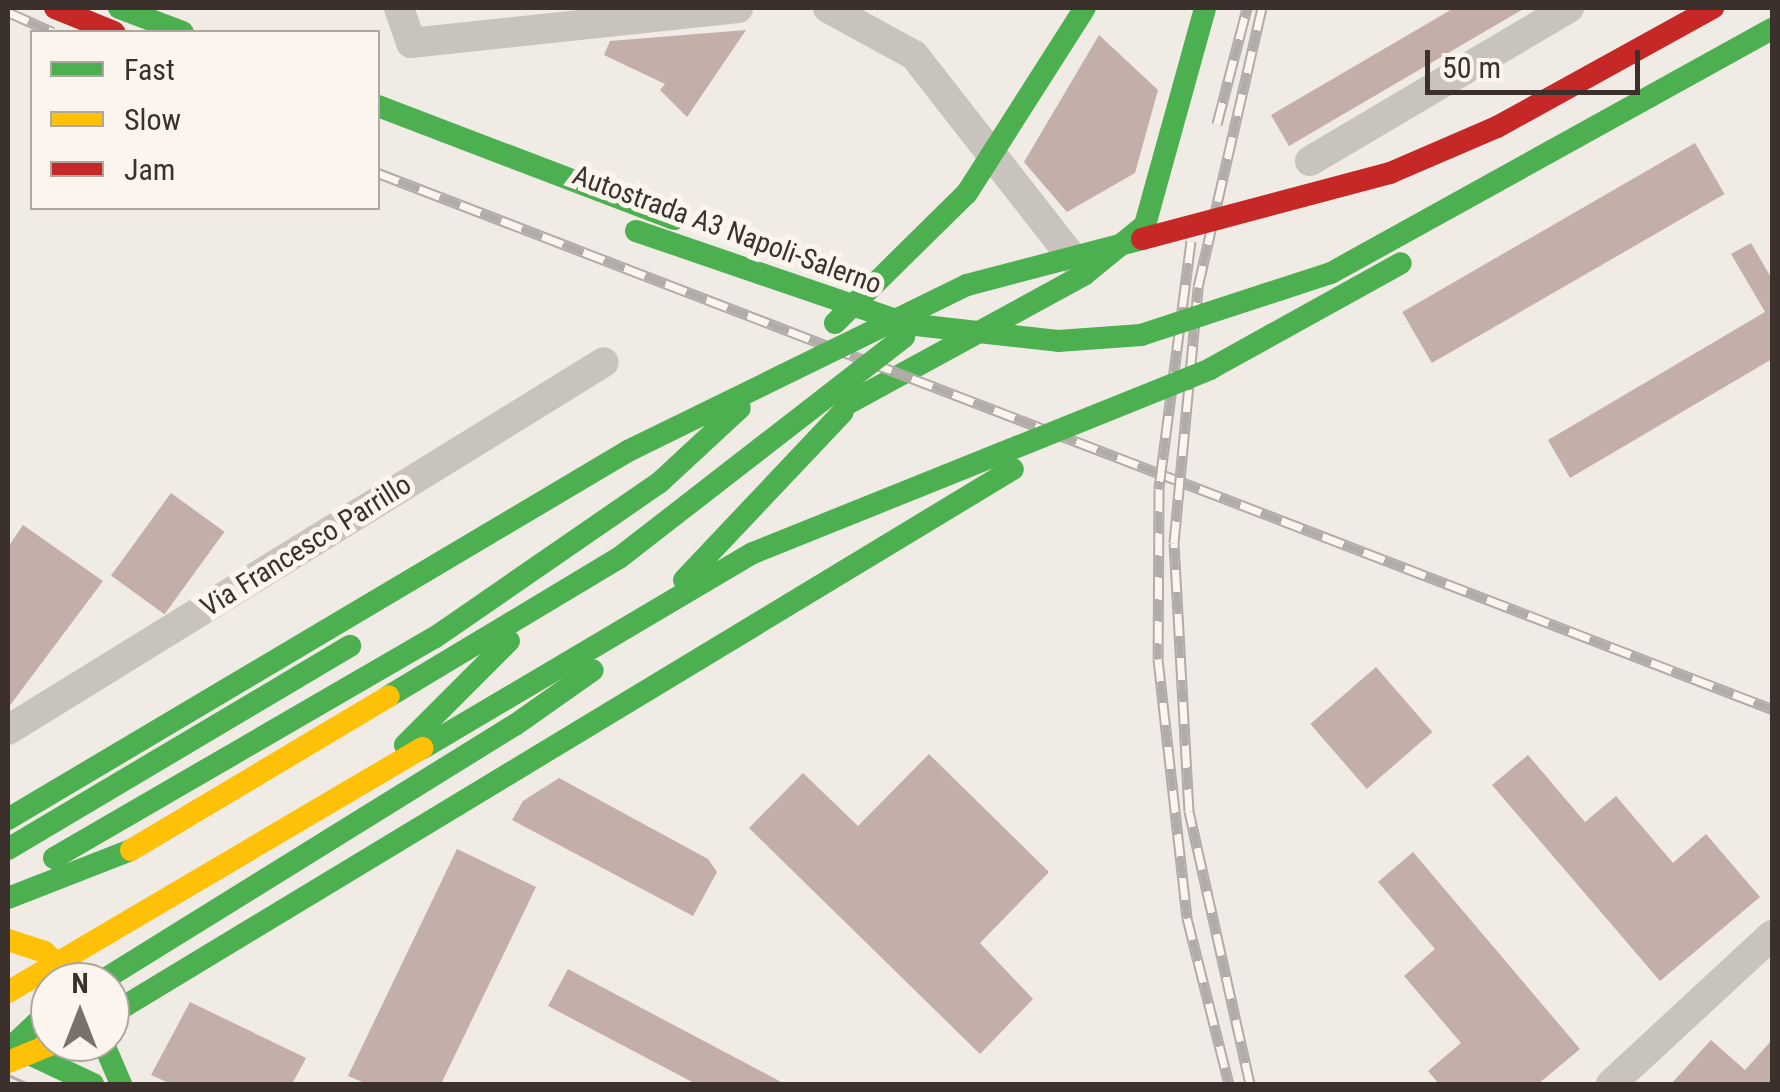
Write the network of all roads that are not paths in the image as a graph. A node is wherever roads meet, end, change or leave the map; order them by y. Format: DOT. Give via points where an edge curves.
graph roads {
  1 [pos="55,8"];
  2 [pos="119,8"];
  3 [pos="400,8"];
  4 [pos="738,8"];
  5 [pos="828,8"];
  6 [pos="1085,8"];
  7 [pos="1205,8"];
  8 [pos="1569,8"];
  9 [pos="1714,8"];
  10 [pos="1771,8"];
  11 [pos="862,15"];
  12 [pos="1772,28"];
  13 [pos="109,30"];
  14 [pos="178,30"];
  15 [pos="1772,55"];
  16 [pos="380,107"];
  17 [pos="380,134"];
  18 [pos="998,154"];
  19 [pos="1310,161"];
  20 [pos="1052,261"];
  21 [pos="1084,274"];
  22 [pos="604,362"];
  23 [pos="1210,369"];
  24 [pos="861,396"];
  25 [pos="730,416"];
  26 [pos="8,730"];
  27 [pos="8,819"];
  28 [pos="8,849"];
  29 [pos="8,882"];
  30 [pos="8,898"];
  31 [pos="1772,935"];
  32 [pos="8,940"];
  33 [pos="55,962"];
  34 [pos="130,963"];
  35 [pos="130,969"];
  36 [pos="8,992"];
  37 [pos="130,1003"];
  38 [pos="30,1028"];
  39 [pos="8,1047"];
  40 [pos="65,1062"];
  41 [pos="94,1084"];
  42 [pos="1610,1084"];
  1 -- 13 [label="main road"];
  2 -- 14 [label="main road"];
  3 -- 4 [label="street" via="410,42"];
  5 -- 11 [label="street"];
  6 -- 18 [label="main road"];
  7 -- 21 [label="main road" via="1159,199 1117,253"];
  8 -- 19 [label="street"];
  9 -- 20 [label="main road, bridge" via="1497,127 1390,173"];
  10 -- 16 [label="main road, Autostrada A3 Napoli-Salerno" via="1323,256 1170,306 1052,317 937,306 674,219"];
  11 -- 18 [label="street" via="914,54"];
  12 -- 17 [label="main road, Autostrada A3 Napoli-Salerno, bridge" via="1316,280 1140,334 1058,341 908,324"];
  15 -- 23 [label="main road"];
  18 -- 21 [label="street"];
  18 -- 25 [label="main road" via="892,272"];
  20 -- 27 [label="main road, bridge" via="903,312 670,428"];
  20 -- 30 [label="main road, bridge" via="924,324 602,568 132,850"];
  21 -- 24 [label="main road"];
  22 -- 26 [label="street, Via Francesco Parrillo"];
  23 -- 36 [label="main road, bridge" via="753,553"];
  23 -- 37 [label="main road, bridge" via="1024,462"];
  24 -- 34 [label="main road, bridge" via="614,651 515,725"];
  24 -- 35 [label="main road" via="588,574 453,694 326,832 164,937"];
  25 -- 28 [label="main road"];
  25 -- 29 [label="main road" via="659,483 434,638"];
  31 -- 42 [label="street"];
  32 -- 33 [label="main road"];
  38 -- 39 [label="main road, bridge"];
  40 -- 41 [label="main road"];
}
